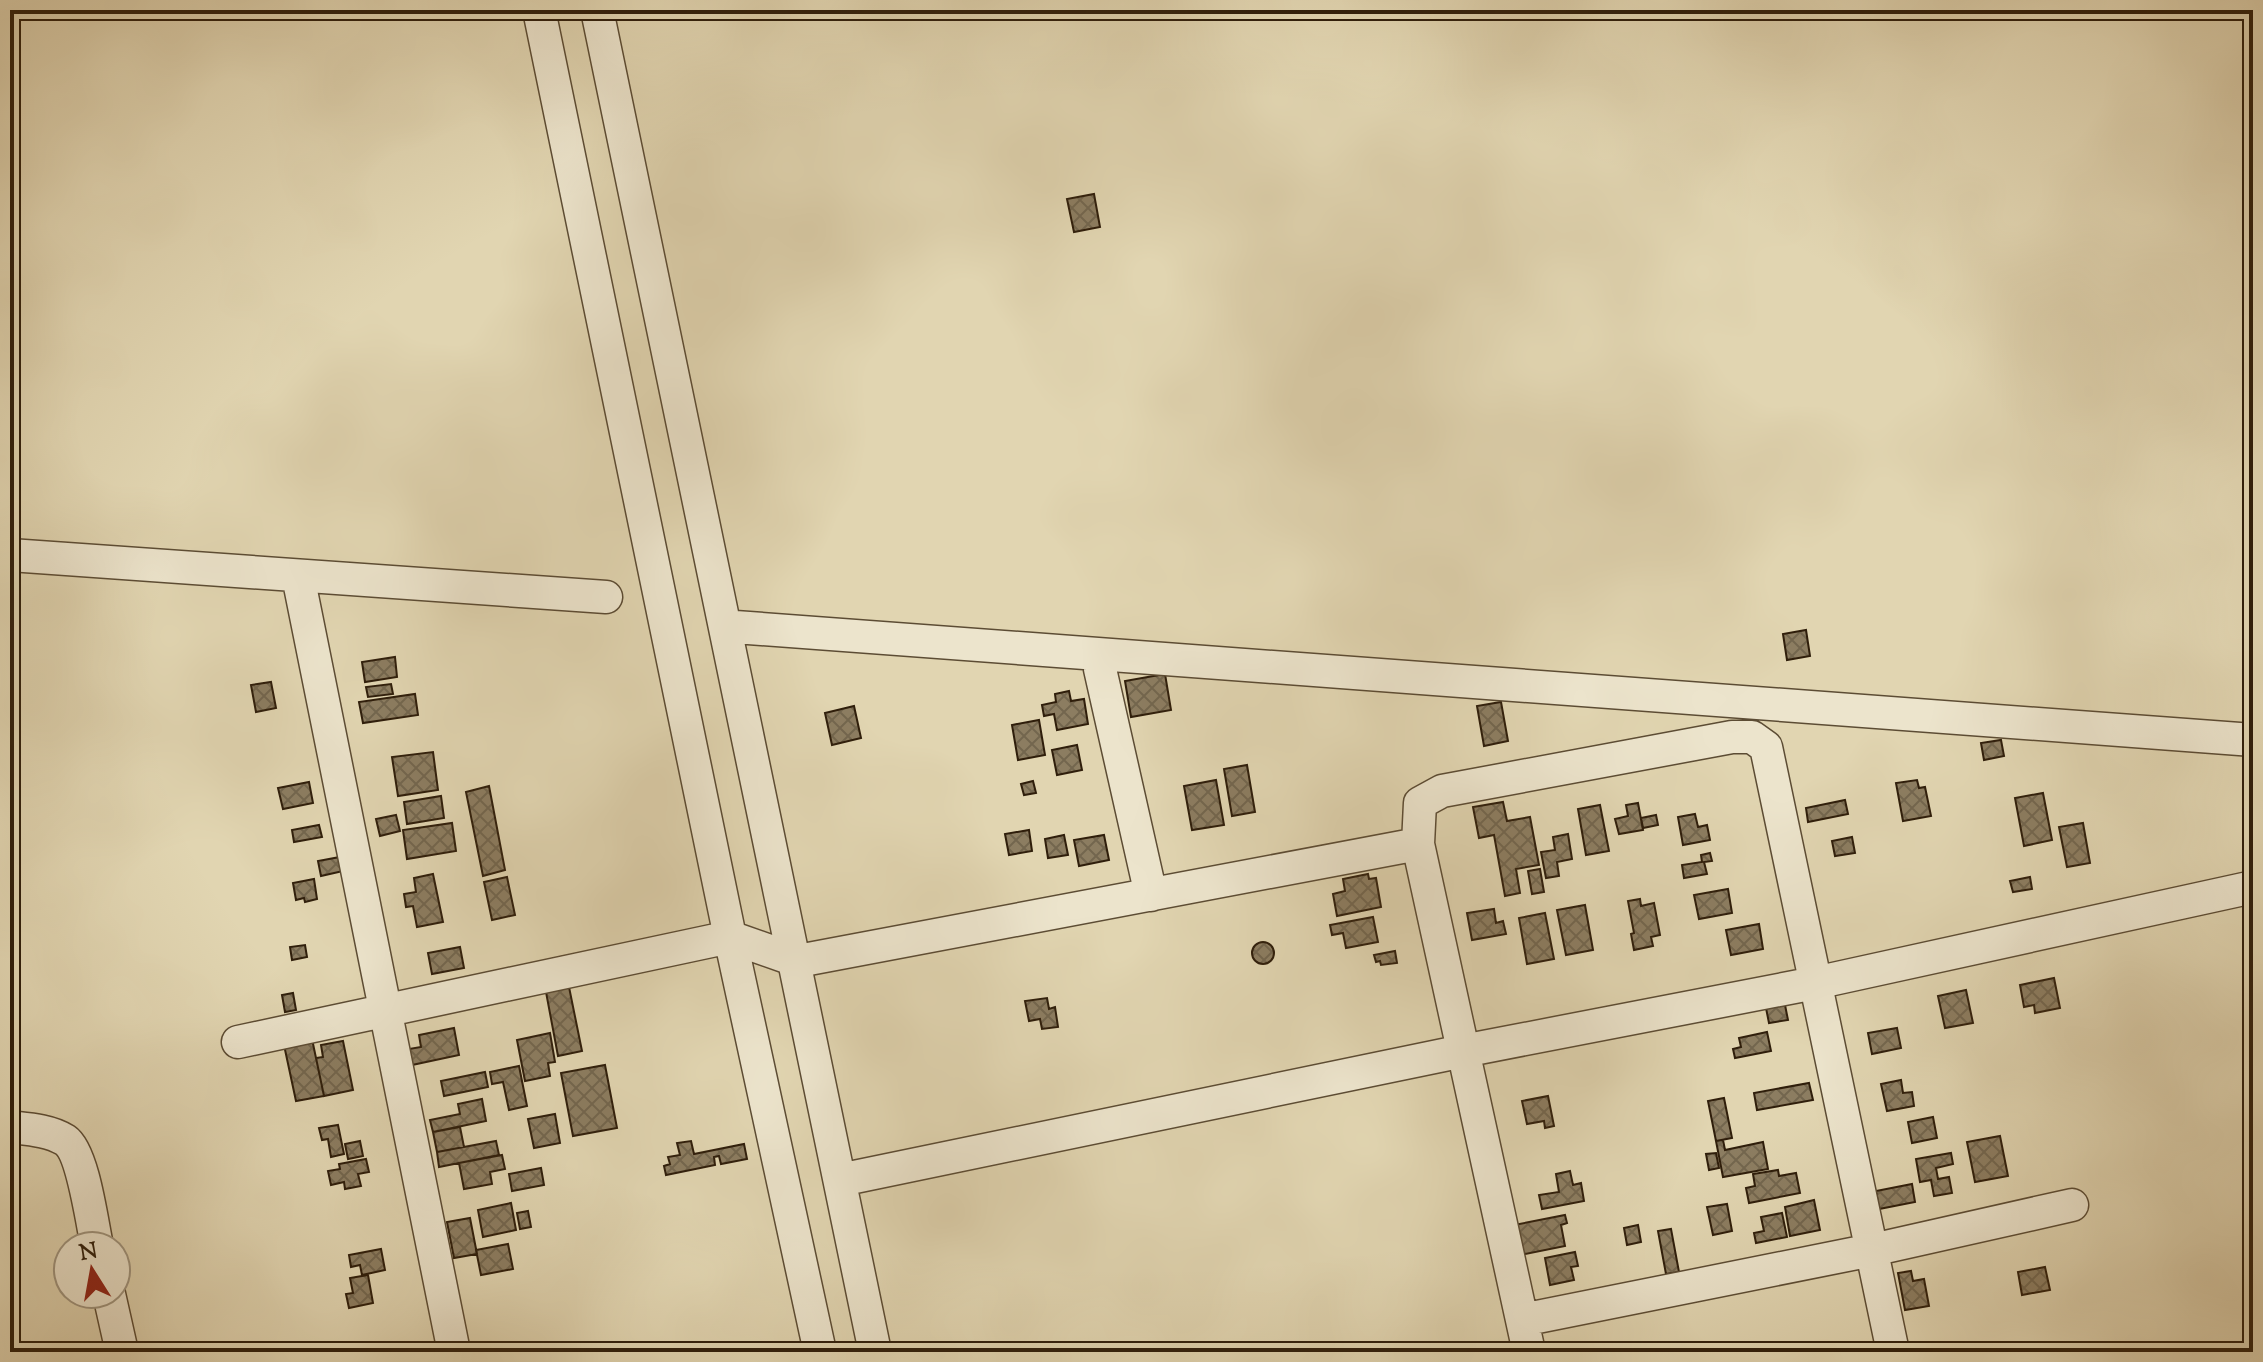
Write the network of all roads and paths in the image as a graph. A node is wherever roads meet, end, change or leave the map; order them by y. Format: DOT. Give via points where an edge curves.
graph roads {
  1 [pos="539,10"];
  2 [pos="597,10"];
  3 [pos="10,555"];
  4 [pos="298,576"];
  5 [pos="606,597"];
  6 [pos="735,627"];
  7 [pos="1100,669"];
  8 [pos="2253,740"];
  9 [pos="1418,844"];
  10 [pos="2253,887"];
  11 [pos="1151,895"];
  12 [pos="730,937"];
  13 [pos="795,960"];
  14 [pos="1815,983"];
  15 [pos="386,1010"];
  16 [pos="238,1042"];
  17 [pos="1463,1051"];
  18 [pos="10,1127"];
  19 [pos="840,1180"];
  20 [pos="2072,1205"];
  21 [pos="93,1230"];
  22 [pos="1872,1250"];
  23 [pos="113,1310"];
  24 [pos="1522,1320"];
  25 [pos="122,1352"];
  26 [pos="452,1352"];
  27 [pos="820,1352"];
  28 [pos="875,1352"];
  29 [pos="1529,1352"];
  30 [pos="1893,1352"];
  1 -- 12 [label="street"];
  2 -- 13 [label="street"];
  3 -- 4 [label="street"];
  4 -- 5 [label="street"];
  4 -- 15 [label="street"];
  6 -- 8 [label="street"];
  7 -- 11 [label="street"];
  9 -- 11 [label="street"];
  9 -- 14 [label="street" via="1420,803 1442,791 1752,737 1766,747"];
  9 -- 17 [label="street"];
  10 -- 14 [label="street"];
  11 -- 13 [label="street"];
  12 -- 13 [label="street"];
  12 -- 15 [label="street"];
  12 -- 27 [label="street"];
  13 -- 19 [label="street"];
  14 -- 17 [label="street"];
  14 -- 22 [label="street"];
  15 -- 16 [label="street"];
  15 -- 26 [label="street"];
  17 -- 19 [label="street"];
  17 -- 24 [label="street"];
  18 -- 21 [label="street" via="66,1140 76,1154"];
  19 -- 28 [label="street"];
  20 -- 22 [label="street"];
  22 -- 24 [label="street"];
  22 -- 30 [label="street"];
  23 -- 25 [label="street"];
  24 -- 29 [label="street"];
}
